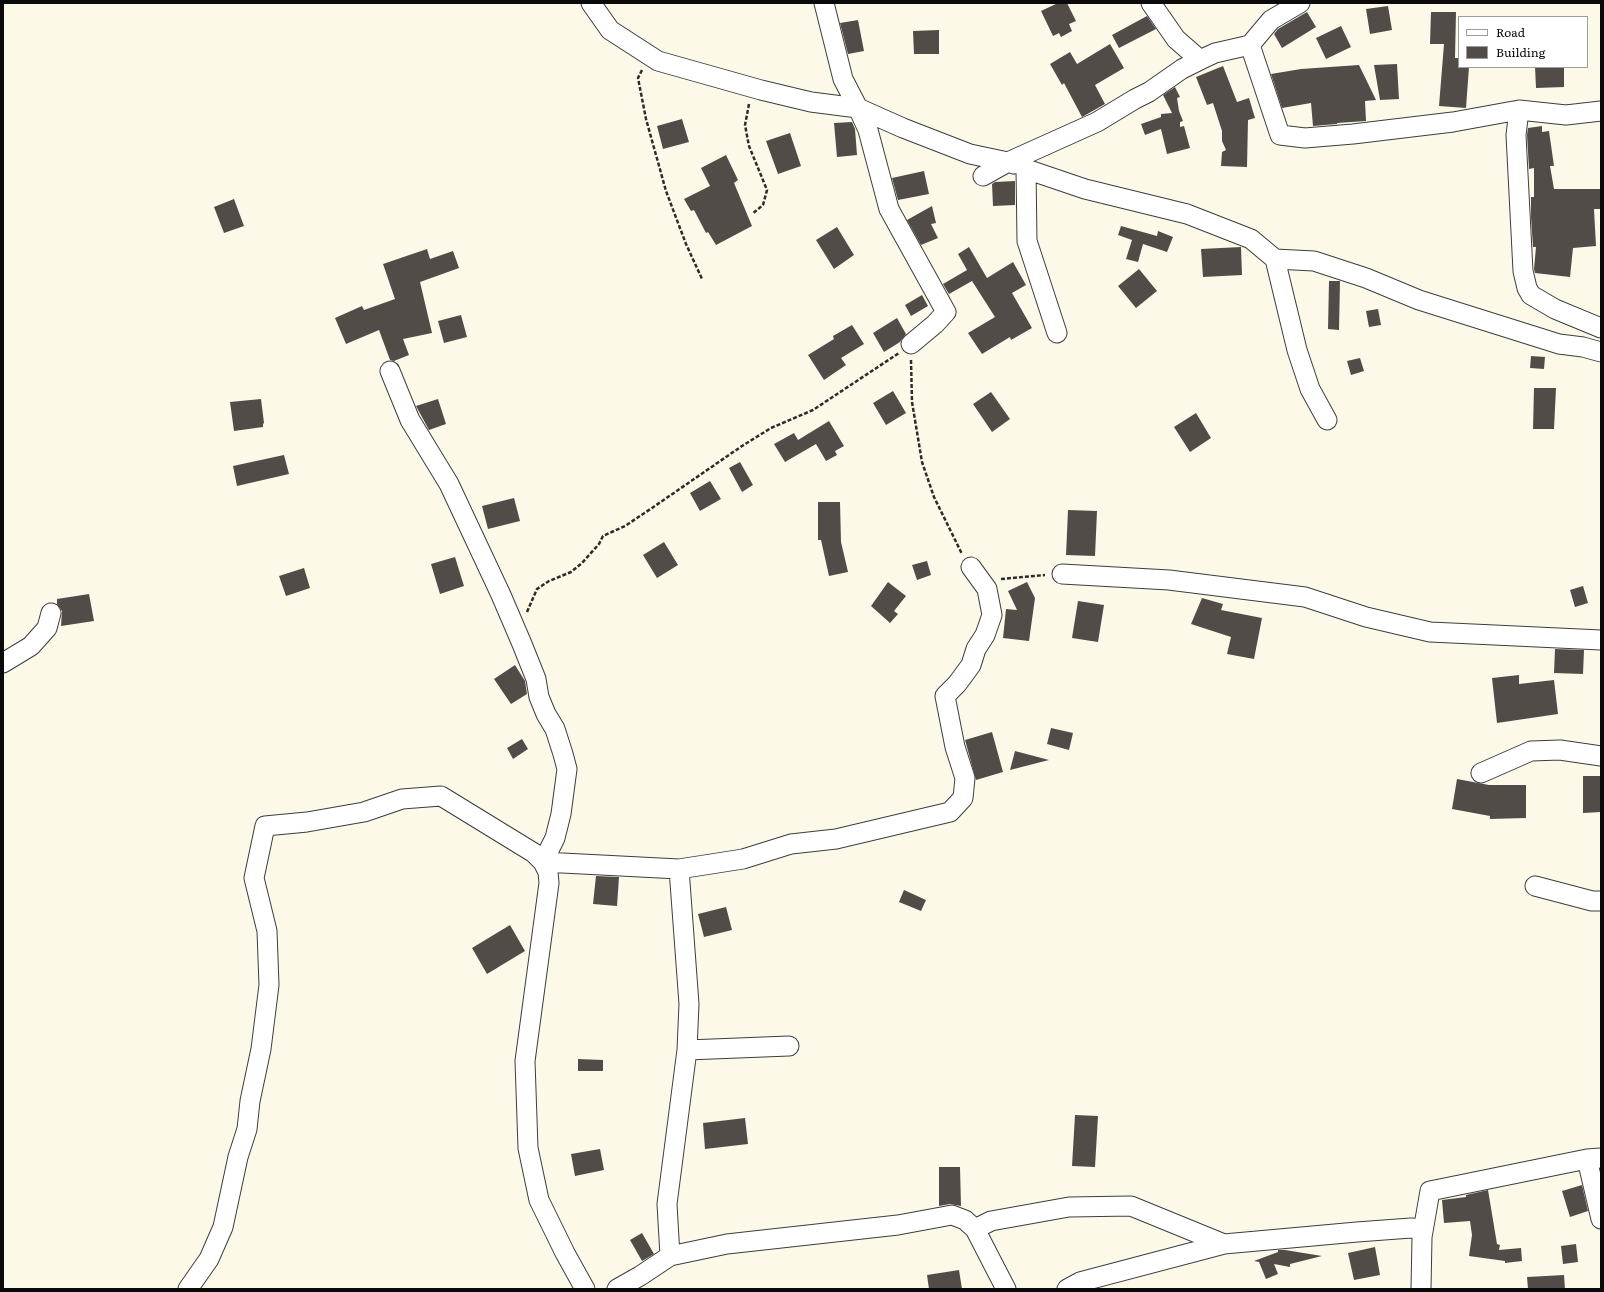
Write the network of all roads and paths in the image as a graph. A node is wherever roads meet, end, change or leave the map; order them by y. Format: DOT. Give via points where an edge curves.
graph roads {
  1 [pos="591,3"];
  2 [pos="824,3"];
  3 [pos="1151,3"];
  4 [pos="1300,3"];
  5 [pos="1250,45"];
  6 [pos="1200,60"];
  7 [pos="658,61"];
  8 [pos="761,90"];
  9 [pos="858,108"];
  10 [pos="1519,110"];
  11 [pos="1601,111"];
  12 [pos="1008,162"];
  13 [pos="1026,169"];
  14 [pos="983,176"];
  15 [pos="752,214"];
  16 [pos="1275,259"];
  17 [pos="702,279"];
  18 [pos="1601,328"];
  19 [pos="1057,333"];
  20 [pos="911,344"];
  21 [pos="1601,352"];
  22 [pos="390,371"];
  23 [pos="1327,420"];
  24 [pos="971,567"];
  25 [pos="1062,574"];
  26 [pos="1000,579"];
  27 [pos="51,613"];
  28 [pos="516,630"];
  29 [pos="1601,640"];
  30 [pos="3,663"];
  31 [pos="1601,756"];
  32 [pos="1481,773"];
  33 [pos="544,862"];
  34 [pos="679,869"];
  35 [pos="1535,886"];
  36 [pos="1601,901"];
  37 [pos="789,1046"];
  38 [pos="687,1050"];
  39 [pos="1594,1158"];
  40 [pos="1601,1219"];
  41 [pos="975,1229"];
  42 [pos="1423,1229"];
  43 [pos="1224,1244"];
  44 [pos="670,1256"];
  45 [pos="188,1289"];
  46 [pos="586,1289"];
  47 [pos="617,1289"];
  48 [pos="1006,1289"];
  49 [pos="1067,1289"];
  50 [pos="1421,1289"];
  1 -- 7 [label="street" via="610,30"];
  2 -- 9 [label="street" via="843,79"];
  3 -- 6 [label="street" via="1176,39"];
  4 -- 5 [label="street" via="1271,20"];
  5 -- 6 [label="street" via="1215,53"];
  5 -- 10 [label="street" via="1280,135 1305,138 1353,134 1453,122"];
  6 -- 12 [label="street" via="1097,122"];
  7 -- 8 [label="street"];
  7 -- 17 [label="path" via="642,68 638,78 646,119 666,191"];
  8 -- 9 [label="street" via="811,102"];
  8 -- 15 [label="path" via="750,103 745,125 749,146 767,190 763,205"];
  9 -- 12 [label="street" via="970,154"];
  9 -- 20 [label="street" via="868,130 889,209 946,312"];
  10 -- 11 [label="street" via="1566,115"];
  10 -- 18 [label="street" via="1516,135 1526,288 1531,295 1555,309"];
  12 -- 13 [label="street"];
  12 -- 14 [label="street"];
  13 -- 16 [label="street" via="1085,189 1187,214 1251,239"];
  13 -- 19 [label="street" via="1027,241"];
  16 -- 21 [label="street" via="1314,261 1366,278 1419,300 1559,344"];
  16 -- 23 [label="street" via="1297,350 1310,389"];
  20 -- 24 [label="path" via="912,402 922,462 934,497 958,547"];
  20 -- 28 [label="path" via="813,410 770,428 625,526 603,536 599,544 571,572 537,589"];
  22 -- 28 [label="street" via="410,420 464,513"];
  24 -- 34 [label="street" via="987,589 992,615 970,665 945,696 954,747 965,778 963,798 955,807 950,812 836,839 791,844 743,859"];
  25 -- 26 [label="path"];
  25 -- 29 [label="street" via="1169,580 1305,597 1366,617 1430,632"];
  27 -- 30 [label="street" via="47,628 30,646"];
  28 -- 33 [label="street" via="536,679 546,714 555,729 567,769 561,814 555,838"];
  31 -- 32 [label="street" via="1560,750 1532,751"];
  33 -- 34 [label="street"];
  33 -- 45 [label="street" via="534,853 441,796 402,799 364,812 265,826 254,878 267,931 269,985 261,1049 247,1129 238,1157 223,1227 209,1259"];
  33 -- 46 [label="street" via="549,883 525,1061 528,1148 539,1200"];
  34 -- 38 [label="street" via="689,1004"];
  35 -- 36 [label="street"];
  37 -- 38 [label="street"];
  38 -- 44 [label="street" via="666,1204"];
  39 -- 40 [label="street"];
  39 -- 42 [label="street" via="1430,1192"];
  41 -- 43 [label="street" via="991,1221 1069,1207 1131,1206"];
  41 -- 44 [label="street" via="965,1220 952,1215 898,1225 727,1244"];
  41 -- 48 [label="street"];
  42 -- 43 [label="street"];
  42 -- 50 [label="street"];
  43 -- 49 [label="street" via="1080,1282"];
  44 -- 47 [label="street"];
}
